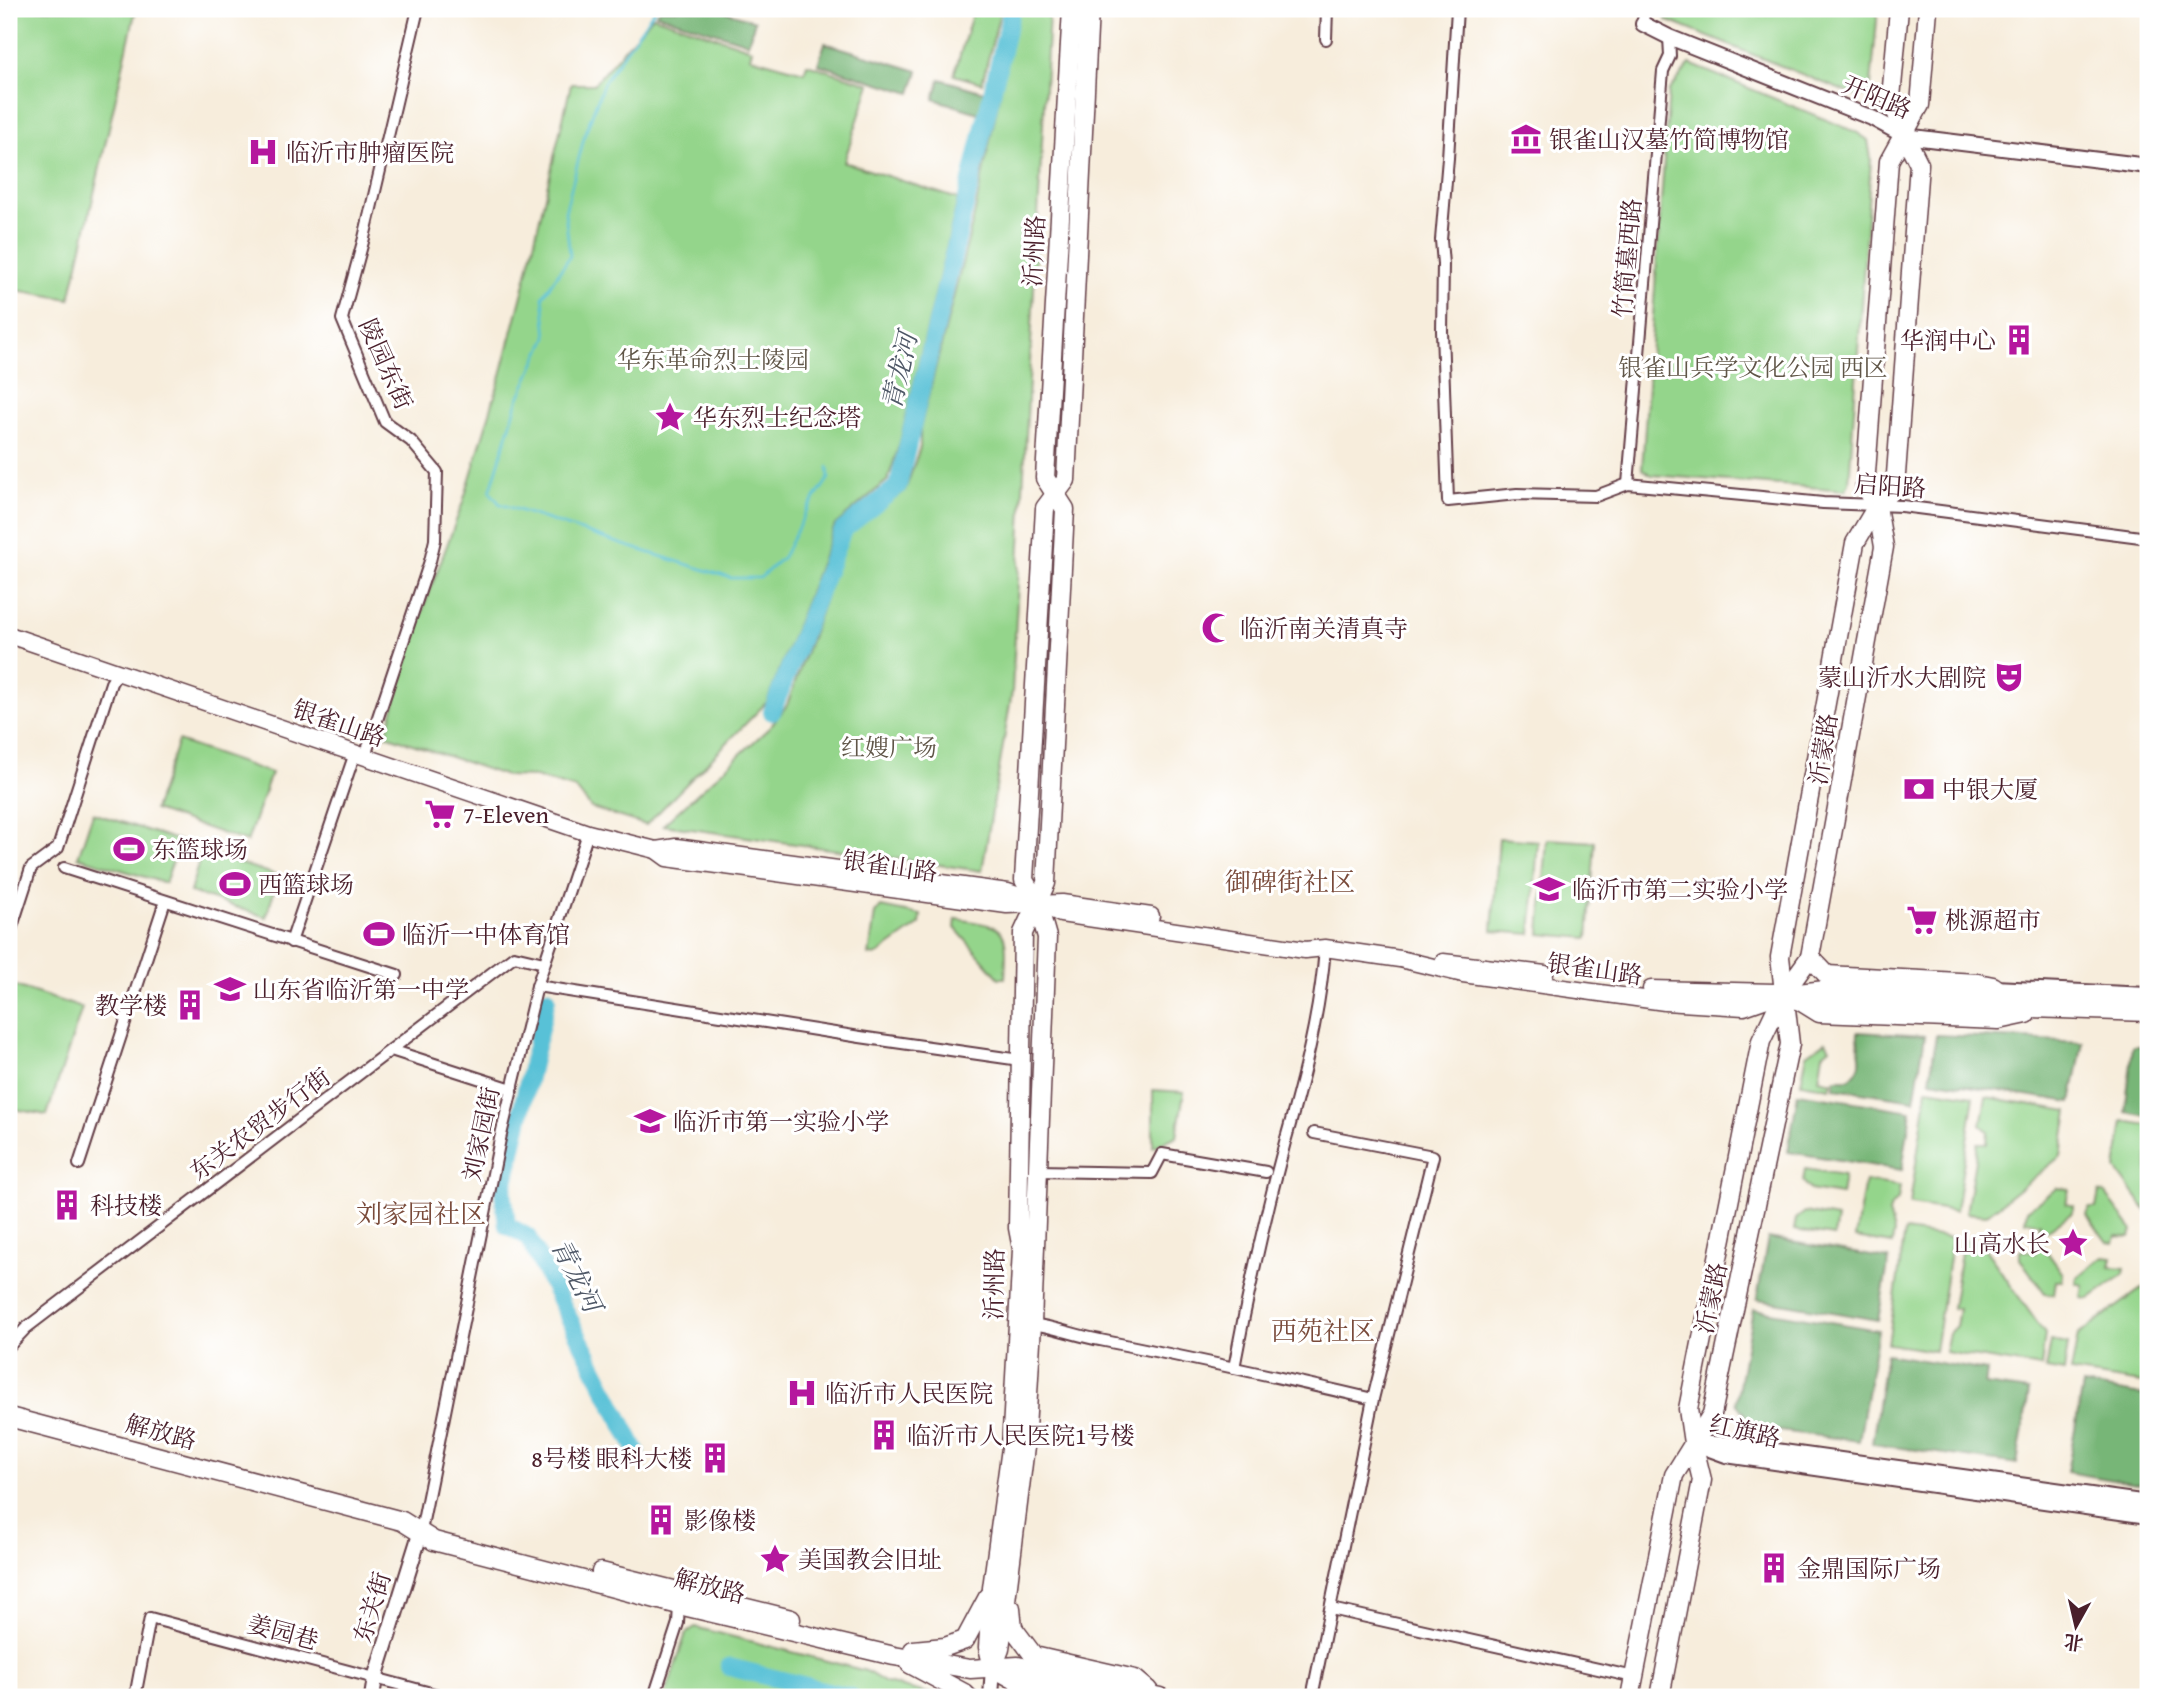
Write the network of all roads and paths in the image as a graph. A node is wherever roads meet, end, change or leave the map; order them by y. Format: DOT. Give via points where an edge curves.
graph roads {
  1 [pos="418,9"];
  2 [pos="1072,9"];
  3 [pos="1089,9"];
  4 [pos="1327,9"];
  5 [pos="1457,9"];
  6 [pos="1644,9"];
  7 [pos="1899,9"];
  8 [pos="1928,9"];
  9 [pos="1643,24"];
  10 [pos="1669,37"];
  11 [pos="1326,39"];
  12 [pos="1905,136"];
  13 [pos="2148,166"];
  14 [pos="1628,484"];
  15 [pos="1056,493"];
  16 [pos="1877,506"];
  17 [pos="2148,538"];
  18 [pos="9,635"];
  19 [pos="118,672"];
  20 [pos="360,755"];
  21 [pos="588,833"];
  22 [pos="64,868"];
  23 [pos="165,901"];
  24 [pos="1037,902"];
  25 [pos="9,936"];
  26 [pos="291,942"];
  27 [pos="1325,948"];
  28 [pos="1810,957"];
  29 [pos="544,963"];
  30 [pos="397,975"];
  31 [pos="537,985"];
  32 [pos="1999,991"];
  33 [pos="1784,993"];
  34 [pos="2148,993"];
  35 [pos="2148,1001"];
  36 [pos="2053,1009"];
  37 [pos="2148,1013"];
  38 [pos="1999,1021"];
  39 [pos="2148,1021"];
  40 [pos="391,1050"];
  41 [pos="1020,1060"];
  42 [pos="512,1089"];
  43 [pos="1314,1133"];
  44 [pos="79,1164"];
  45 [pos="1037,1171"];
  46 [pos="1266,1172"];
  47 [pos="1032,1324"];
  48 [pos="9,1346"];
  49 [pos="1234,1368"];
  50 [pos="1373,1399"];
  51 [pos="9,1417"];
  52 [pos="9,1429"];
  53 [pos="1693,1443"];
  54 [pos="2148,1503"];
  55 [pos="2148,1516"];
  56 [pos="421,1531"];
  57 [pos="1010,1581"];
  58 [pos="992,1588"];
  59 [pos="679,1605"];
  60 [pos="1331,1609"];
  61 [pos="913,1650"];
  62 [pos="894,1656"];
  63 [pos="993,1667"];
  64 [pos="1634,1677"];
  65 [pos="375,1678"];
  66 [pos="135,1697"];
  67 [pos="372,1697"];
  68 [pos="446,1697"];
  69 [pos="654,1697"];
  70 [pos="968,1697"];
  71 [pos="991,1697"];
  72 [pos="1095,1697"];
  73 [pos="1158,1697"];
  74 [pos="1312,1697"];
  75 [pos="1630,1697"];
  76 [pos="1660,1697"];
  1 -- 20 [label="street, 陵园东街" via="342,319 385,422 411,440 437,472 435,540"];
  2 -- 15 [label="main road, 沂州路" via="1045,478"];
  3 -- 15 [label="main road, 沂州路" via="1066,480"];
  4 -- 11 [label="street"];
  5 -- 14 [label="street" via="1441,240 1448,500 1517,494 1596,496"];
  6 -- 9 [label="street"];
  7 -- 12 [label="main road, 沂蒙路" via="1891,98"];
  8 -- 12 [label="main road, 沂蒙路" via="1920,105"];
  9 -- 10 [label="street, 开阳路"];
  10 -- 12 [label="street, 开阳路" via="1872,118"];
  10 -- 14 [label="street, 竹简墓西路"];
  12 -- 13 [label="street, 开阳路"];
  12 -- 16 [label="main road, 沂蒙路" via="1889,161 1876,322 1865,486"];
  12 -- 16 [label="main road, 沂蒙路" via="1919,164 1908,325 1895,488"];
  14 -- 16 [label="street, 启阳路"];
  15 -- 24 [label="main road, 沂州路" via="1065,509 1046,883"];
  16 -- 17 [label="street, 启阳路"];
  16 -- 28 [label="main road, 沂蒙路" via="1884,547"];
  16 -- 33 [label="main road, 沂蒙路" via="1854,543 1780,957"];
  18 -- 19 [label="main road, 银雀山路"];
  19 -- 20 [label="main road, 银雀山路"];
  19 -- 25 [label="street" via="58,848 31,868"];
  20 -- 21 [label="main road, 银雀山路"];
  20 -- 26 [label="street, 陵园东街"];
  21 -- 24 [label="main road, 银雀山路" via="656,850 676,847 1008,892"];
  21 -- 29 [label="street, 刘家园街"];
  22 -- 23 [label="street"];
  23 -- 26 [label="street"];
  23 -- 44 [label="street"];
  24 -- 27 [label="main road, 银雀山路" via="1061,914 1305,950"];
  24 -- 41 [label="main road, 沂州路" via="1023,933"];
  24 -- 45 [label="main road, 沂州路" via="1047,937"];
  26 -- 30 [label="street"];
  27 -- 33 [label="main road, 银雀山路" via="1664,991"];
  27 -- 49 [label="street" via="1314,1025 1250,1282"];
  28 -- 32 [label="main road" via="1827,975 1836,977 1978,983"];
  28 -- 33 [label="main road, 沂蒙路"];
  29 -- 31 [label="street, 刘家园街"];
  29 -- 40 [label="street, 东关农贸步行街" via="514,956"];
  31 -- 41 [label="street"];
  31 -- 42 [label="street, 刘家园街"];
  32 -- 33 [label="main road, 银雀山路" via="1825,989"];
  32 -- 34 [label="street"];
  32 -- 35 [label="main road, 银雀山路"];
  33 -- 36 [label="main road, 银雀山路" via="1822,1002"];
  33 -- 38 [label="main road" via="1819,1014"];
  33 -- 53 [label="main road, 沂蒙路" via="1761,1041 1688,1409"];
  33 -- 53 [label="main road, 沂蒙路" via="1790,1044 1712,1414"];
  36 -- 37 [label="main road, 银雀山路"];
  36 -- 38 [label="main road"];
  38 -- 39 [label="street" via="2036,1016"];
  40 -- 42 [label="street"];
  40 -- 48 [label="street, 东关农贸步行街"];
  41 -- 58 [label="main road, 沂州路" via="1019,1306 1011,1448"];
  42 -- 56 [label="street, 刘家园街"];
  43 -- 50 [label="street" via="1433,1156"];
  45 -- 46 [label="street" via="1152,1173 1162,1154"];
  45 -- 47 [label="main road, 沂州路"];
  47 -- 49 [label="street"];
  47 -- 57 [label="main road, 沂州路" via="1025,1447"];
  49 -- 50 [label="street"];
  50 -- 60 [label="street"];
  51 -- 56 [label="main road, 解放路" via="402,1521"];
  52 -- 56 [label="main road, 解放路" via="400,1532"];
  53 -- 54 [label="street, 红旗路"];
  53 -- 55 [label="street, 红旗路" via="1726,1455"];
  53 -- 64 [label="main road, 沂蒙路" via="1674,1475"];
  53 -- 76 [label="main road, 沂蒙路" via="1702,1480"];
  56 -- 59 [label="main road, 解放路" via="434,1541"];
  56 -- 61 [label="main road, 解放路" via="437,1531"];
  56 -- 65 [label="street, 东关街"];
  57 -- 63 [label="main road, 沂州路"];
  57 -- 73 [label="main road" via="1013,1628 1034,1656 1135,1679"];
  58 -- 61 [label="main road" via="965,1640"];
  58 -- 63 [label="main road, 沂州路" via="988,1647"];
  59 -- 62 [label="main road, 解放路"];
  59 -- 69 [label="street" via="678,1623"];
  60 -- 64 [label="street"];
  60 -- 74 [label="street"];
  61 -- 63 [label="main road, 解放路"];
  62 -- 63 [label="main road, 解放路" via="970,1669"];
  62 -- 70 [label="main road"];
  63 -- 71 [label="street, 沂州路"];
  63 -- 72 [label="main road, 解放路" via="1017,1681"];
  63 -- 73 [label="main road, 解放路" via="1018,1666"];
  64 -- 75 [label="main road, 沂蒙路"];
  65 -- 66 [label="street, 姜园巷" via="150,1618"];
  65 -- 67 [label="street, 东关街"];
  65 -- 68 [label="street, 姜园巷"];
}
